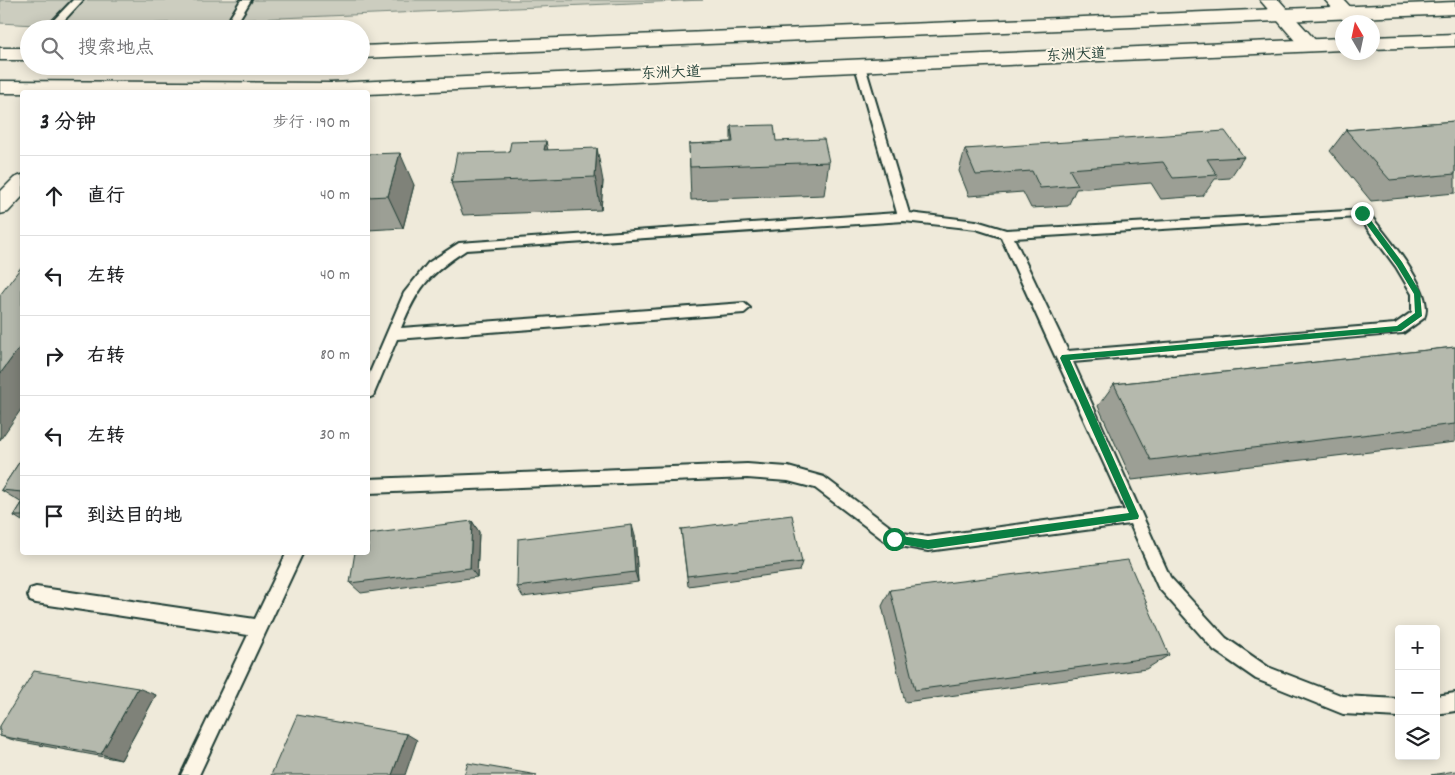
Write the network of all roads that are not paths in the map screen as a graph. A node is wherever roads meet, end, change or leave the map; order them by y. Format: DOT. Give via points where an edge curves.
graph roads {
  1 [pos="78,0"];
  2 [pos="246,0"];
  3 [pos="1269,0"];
  4 [pos="1455,8"];
  5 [pos="1345,12"];
  6 [pos="1282,15"];
  7 [pos="59,20"];
  8 [pos="234,20"];
  9 [pos="1455,40"];
  10 [pos="1380,43"];
  11 [pos="1335,44"];
  12 [pos="1310,46"];
  13 [pos="370,52"];
  14 [pos="20,53"];
  15 [pos="0,54"];
  16 [pos="860,66"];
  17 [pos="0,87"];
  18 [pos="110,90"];
  19 [pos="20,185"];
  20 [pos="0,206"];
  21 [pos="904,216"];
  22 [pos="1006,234"];
  23 [pos="744,308"];
  24 [pos="392,334"];
  25 [pos="1064,358"];
  26 [pos="370,387"];
  27 [pos="370,486"];
  28 [pos="1134,516"];
  29 [pos="294,555"];
  30 [pos="36,595"];
  31 [pos="259,628"];
  32 [pos="1455,702"];
  33 [pos="1440,704"];
  34 [pos="1395,708"];
  35 [pos="190,775"];
  1 -- 7 [label="lane"];
  2 -- 8 [label="lane"];
  3 -- 6 [label="main road"];
  4 -- 5 [label="main road, 东洲大道"];
  5 -- 6 [label="main road, 东洲大道"];
  6 -- 12 [label="main road"];
  6 -- 13 [label="main road, 东洲大道"];
  9 -- 10 [label="main road"];
  11 -- 12 [label="main road, 东洲大道"];
  12 -- 16 [label="main road, 东洲大道"];
  14 -- 15 [label="main road"];
  16 -- 18 [label="main road, 东洲大道" via="331,89"];
  16 -- 21 [label="lane"];
  17 -- 18 [label="main road, 东洲大道"];
  19 -- 20 [label="main road"];
  21 -- 22 [label="lane" via="976,225"];
  21 -- 24 [label="lane" via="463,246 432,266 408,296"];
  22 -- 25 [label="lane"];
  22 -- 25 [label="lane" via="1362,213 1418,294 1419,314 1398,329"];
  23 -- 24 [label="lane"];
  24 -- 26 [label="lane"];
  25 -- 28 [label="lane"];
  27 -- 28 [label="lane" via="747,471 788,474 819,482 894,539 928,544"];
  28 -- 34 [label="lane" via="1164,582 1220,644 1262,673 1343,705"];
  29 -- 31 [label="lane"];
  30 -- 31 [label="lane"];
  31 -- 35 [label="lane"];
  32 -- 33 [label="lane"];
}
